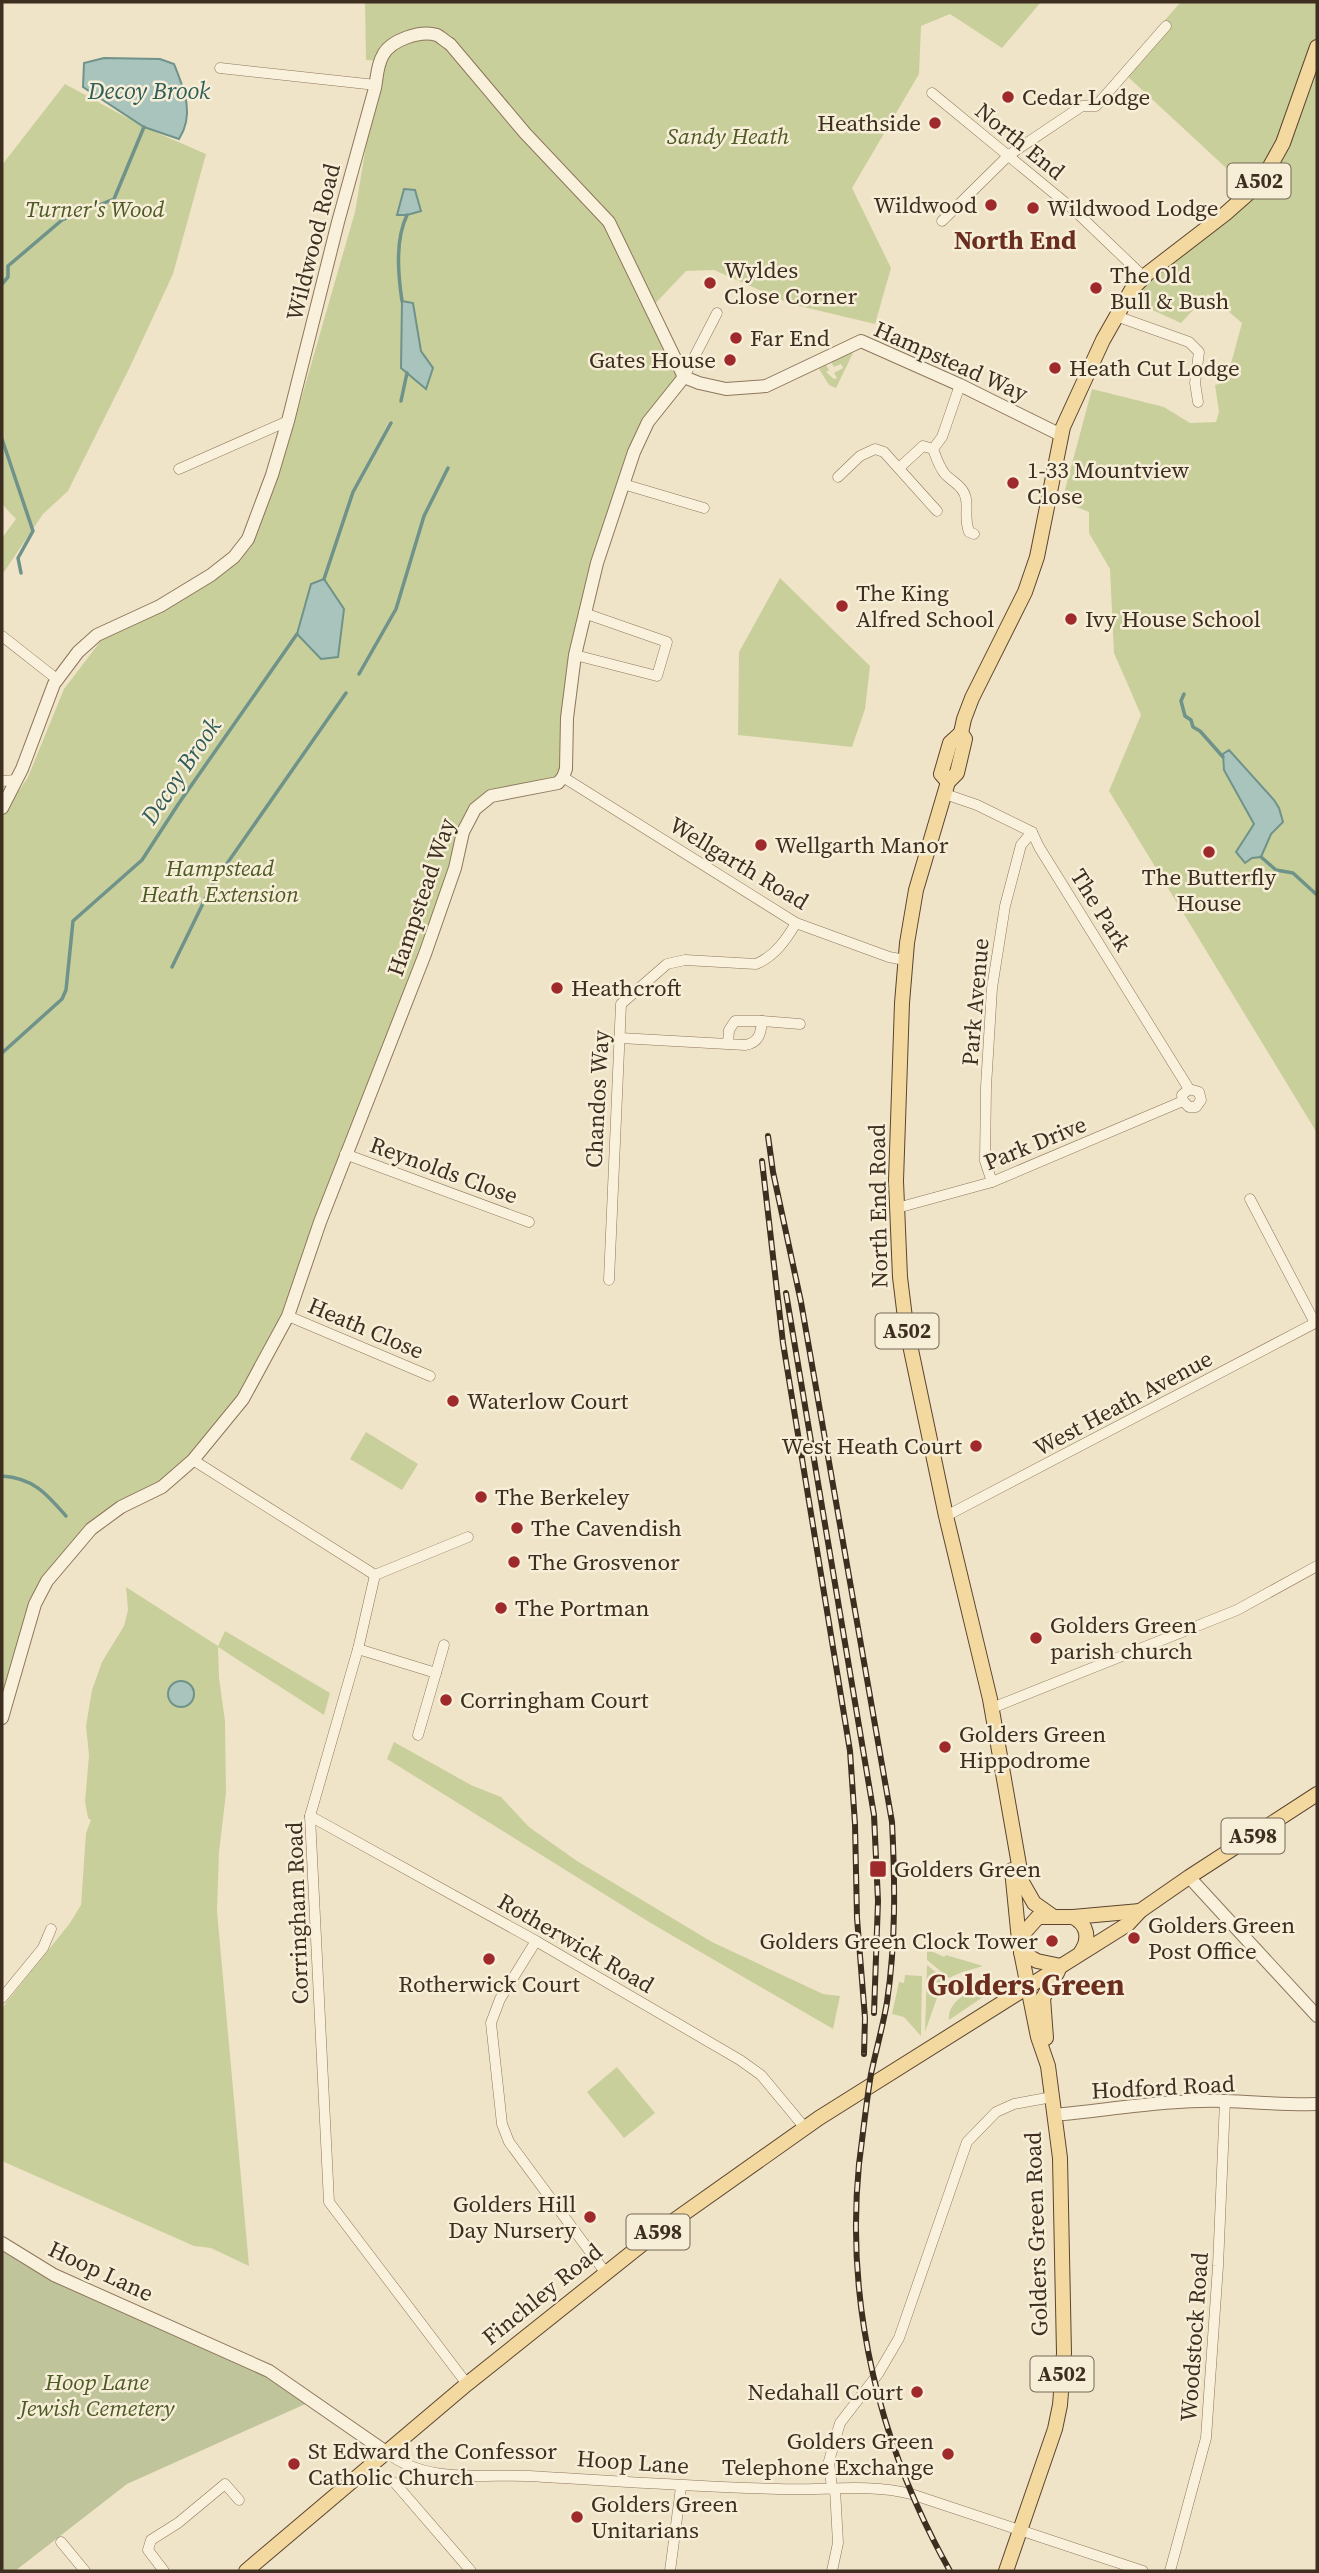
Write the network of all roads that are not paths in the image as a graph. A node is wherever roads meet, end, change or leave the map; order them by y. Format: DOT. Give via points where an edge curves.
graph roads {
  1 [pos="1166,26"];
  2 [pos="1317,47"];
  3 [pos="220,68"];
  4 [pos="376,85"];
  5 [pos="932,93"];
  6 [pos="1009,155"];
  7 [pos="943,221"];
  8 [pos="1144,277"];
  9 [pos="717,313"];
  10 [pos="1116,316"];
  11 [pos="684,377"];
  12 [pos="960,385"];
  13 [pos="1198,402"];
  14 [pos="288,421"];
  15 [pos="1062,431"];
  16 [pos="933,449"];
  17 [pos="900,468"];
  18 [pos="179,469"];
  19 [pos="838,477"];
  20 [pos="623,484"];
  21 [pos="704,508"];
  22 [pos="937,511"];
  23 [pos="974,534"];
  24 [pos="584,614"];
  25 [pos="2,636"];
  26 [pos="575,655"];
  27 [pos="58,680"];
  28 [pos="563,777"];
  29 [pos="16,780"];
  30 [pos="2,781"];
  31 [pos="947,788"];
  32 [pos="2,808"];
  33 [pos="1032,832"];
  34 [pos="796,923"];
  35 [pos="905,960"];
  36 [pos="762,1021"];
  37 [pos="800,1024"];
  38 [pos="620,1038"];
  39 [pos="728,1044"];
  40 [pos="1185,1095"];
  41 [pos="1201,1100"];
  42 [pos="345,1154"];
  43 [pos="992,1182"];
  44 [pos="1250,1199"];
  45 [pos="897,1208"];
  46 [pos="529,1222"];
  47 [pos="609,1280"];
  48 [pos="288,1316"];
  49 [pos="1316,1323"];
  50 [pos="430,1376"];
  51 [pos="193,1460"];
  52 [pos="946,1516"];
  53 [pos="468,1537"];
  54 [pos="1317,1566"];
  55 [pos="375,1575"];
  56 [pos="444,1645"];
  57 [pos="358,1649"];
  58 [pos="436,1673"];
  59 [pos="992,1708"];
  60 [pos="2,1718"];
  61 [pos="418,1735"];
  62 [pos="1005,1792"];
  63 [pos="1317,1794"];
  64 [pos="310,1816"];
  65 [pos="1189,1877"];
  66 [pos="1140,1912"];
  67 [pos="1051,1915"];
  68 [pos="1073,1917"];
  69 [pos="51,1929"];
  70 [pos="536,1941"];
  71 [pos="1021,1952"];
  72 [pos="1081,1952"];
  73 [pos="1061,1965"];
  74 [pos="1028,1989"];
  75 [pos="2,1998"];
  76 [pos="1317,2016"];
  77 [pos="1046,2054"];
  78 [pos="1052,2097"];
  79 [pos="1225,2101"];
  80 [pos="1317,2104"];
  81 [pos="1054,2115"];
  82 [pos="805,2127"];
  83 [pos="2,2243"];
  84 [pos="605,2272"];
  85 [pos="467,2384"];
  86 [pos="386,2452"];
  87 [pos="395,2483"];
  88 [pos="681,2487"];
  89 [pos="833,2489"];
  90 [pos="239,2500"];
  91 [pos="1021,2530"];
  92 [pos="61,2542"];
  93 [pos="85,2571"];
  94 [pos="164,2571"];
  95 [pos="246,2571"];
  96 [pos="470,2571"];
  97 [pos="670,2571"];
  98 [pos="832,2571"];
  99 [pos="1006,2571"];
  100 [pos="1143,2571"];
  101 [pos="1170,2571"];
  1 -- 6 [label="street" via="1096,106 1082,107"];
  2 -- 8 [label="main road, A502" via="1283,143 1268,170 1225,214"];
  3 -- 4 [label="street"];
  4 -- 11 [label="street, Wildwood Road" via="383,54 396,43 424,34 438,35 450,44 609,222"];
  4 -- 14 [label="street, Wildwood Road"];
  5 -- 6 [label="street, North End"];
  6 -- 7 [label="street"];
  6 -- 8 [label="street, North End"];
  8 -- 10 [label="main road, A502"];
  9 -- 11 [label="street"];
  10 -- 13 [label="street" via="1196,346"];
  10 -- 15 [label="main road, A502"];
  11 -- 12 [label="street, Hampstead Way" via="726,389 766,386 861,341"];
  11 -- 20 [label="street" via="648,422"];
  12 -- 15 [label="street, Hampstead Way"];
  12 -- 16 [label="street" via="942,438"];
  14 -- 18 [label="street"];
  14 -- 27 [label="street, Wildwood Road" via="248,539 234,557 160,607 97,635"];
  15 -- 31 [label="main road, North End Road / A502" via="1037,558 972,698 961,733 965,739 957,773"];
  16 -- 17 [label="street" via="923,446"];
  16 -- 23 [label="street" via="941,468 966,498 967,524"];
  17 -- 19 [label="street" via="875,449"];
  17 -- 22 [label="street"];
  20 -- 21 [label="street"];
  20 -- 24 [label="street"];
  24 -- 26 [label="street"];
  24 -- 26 [label="street" via="667,642 657,677"];
  25 -- 27 [label="street"];
  26 -- 28 [label="street"];
  27 -- 29 [label="street, Wildwood Road"];
  28 -- 34 [label="street, Wellgarth Road"];
  28 -- 42 [label="street, Hampstead Way" via="558,783 491,796 469,819 425,954"];
  29 -- 30 [label="street"];
  29 -- 32 [label="street, Wildwood Road"];
  31 -- 33 [label="street"];
  31 -- 35 [label="main road, North End Road / A502" via="916,890"];
  33 -- 40 [label="street, The Park"];
  33 -- 43 [label="street, Park Avenue" via="1021,845 1005,905 992,988 985,1161"];
  34 -- 35 [label="street, Wellgarth Road"];
  34 -- 38 [label="street, Chandos Way" via="775,951 757,964 685,960 667,964 621,1004"];
  35 -- 45 [label="main road, North End Road / A502"];
  36 -- 37 [label="street"];
  36 -- 39 [label="street" via="755,1042"];
  36 -- 39 [label="street" via="735,1021"];
  38 -- 39 [label="street"];
  38 -- 47 [label="street, Chandos Way"];
  40 -- 41 [label="street, The Park" via="1199,1092"];
  40 -- 41 [label="street, Park Drive" via="1193,1107"];
  40 -- 43 [label="street, Park Drive"];
  42 -- 46 [label="street, Reynolds Close"];
  42 -- 48 [label="street, Hampstead Way"];
  43 -- 45 [label="street, Park Drive"];
  44 -- 49 [label="street"];
  45 -- 52 [label="main road, North End Road / A502" via="906,1326"];
  48 -- 50 [label="street, Heath Close"];
  48 -- 51 [label="street, Hampstead Way" via="243,1399"];
  49 -- 52 [label="street, West Heath Avenue"];
  51 -- 55 [label="street"];
  51 -- 60 [label="street, Hampstead Way" via="162,1487 96,1524 47,1581 35,1604"];
  52 -- 59 [label="main road, North End Road / A502"];
  53 -- 55 [label="street"];
  54 -- 59 [label="street" via="1237,1610"];
  55 -- 57 [label="street, Corringham Road"];
  56 -- 58 [label="street"];
  57 -- 58 [label="street"];
  57 -- 64 [label="street, Corringham Road"];
  58 -- 61 [label="street"];
  59 -- 62 [label="main road, North End Road / A502"];
  62 -- 67 [label="main road, North End Road / A502" via="1023,1882 1034,1903"];
  62 -- 71 [label="main road, North End Road / A502"];
  63 -- 65 [label="main road, Finchley Road / A598"];
  64 -- 70 [label="street, Rotherwick Road"];
  64 -- 85 [label="street, Corringham Road" via="329,2202"];
  65 -- 66 [label="main road, Finchley Road / A598"];
  65 -- 76 [label="street"];
  66 -- 68 [label="main road"];
  66 -- 72 [label="main road, Finchley Road / A598"];
  67 -- 68 [label="main road"];
  67 -- 71 [label="main road" via="1030,1923"];
  68 -- 72 [label="main road" via="1085,1927 1086,1945"];
  69 -- 75 [label="street" via="43,1948"];
  70 -- 82 [label="street, Rotherwick Road" via="761,2074"];
  70 -- 84 [label="street" via="500,1999 491,2023 502,2124 509,2142"];
  71 -- 73 [label="main road" via="1037,1961"];
  71 -- 74 [label="main road, A502"];
  72 -- 73 [label="main road, Finchley Road / A598"];
  73 -- 74 [label="main road, Finchley Road / A598"];
  73 -- 77 [label="main road, Golders Green Road / A502" via="1044,1998"];
  74 -- 77 [label="main road, Golders Green Road / A502"];
  74 -- 82 [label="main road, Finchley Road / A598"];
  77 -- 78 [label="main road, Golders Green Road / A502"];
  78 -- 81 [label="main road, Golders Green Road / A502"];
  78 -- 89 [label="street" via="996,2112 967,2142 899,2338 840,2423 829,2462"];
  79 -- 80 [label="street, Hodford Road"];
  79 -- 81 [label="street, Hodford Road"];
  79 -- 101 [label="street, Woodstock Road" via="1206,2438"];
  81 -- 91 [label="main road, Golders Green Road / A502" via="1061,2183 1061,2392 1050,2448"];
  82 -- 84 [label="main road, Finchley Road / A598"];
  83 -- 86 [label="street, Hoop Lane" via="54,2275 269,2371"];
  84 -- 85 [label="main road, Finchley Road / A598"];
  85 -- 86 [label="main road, Finchley Road / A598"];
  86 -- 88 [label="street, Hoop Lane" via="401,2463 434,2474"];
  86 -- 95 [label="main road, Finchley Road / A598"];
  87 -- 96 [label="street"];
  88 -- 89 [label="street, Hoop Lane"];
  88 -- 97 [label="street"];
  89 -- 91 [label="street, Hoop Lane" via="894,2490"];
  89 -- 98 [label="street" via="838,2543"];
  90 -- 94 [label="street" via="225,2484 151,2540 148,2550"];
  91 -- 99 [label="main road, Golders Green Road / A502"];
  91 -- 100 [label="street, Hoop Lane"];
  92 -- 93 [label="street"];
}
